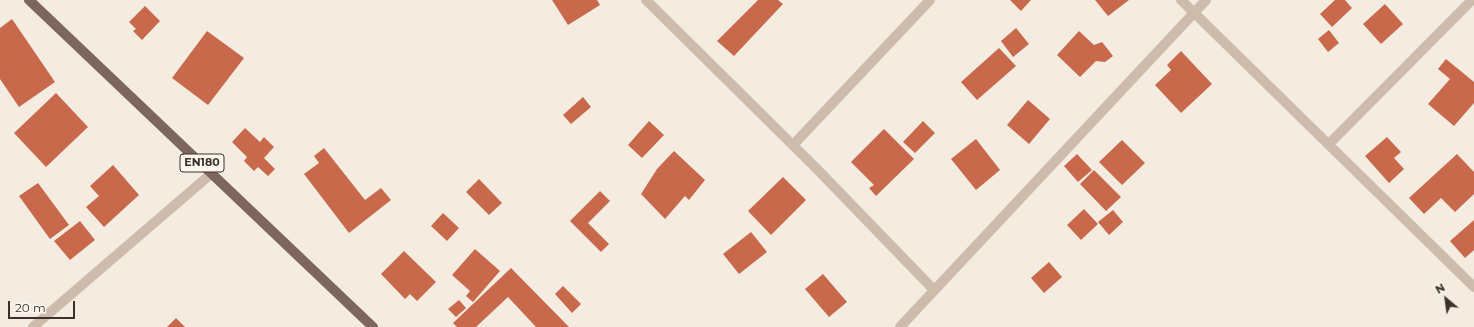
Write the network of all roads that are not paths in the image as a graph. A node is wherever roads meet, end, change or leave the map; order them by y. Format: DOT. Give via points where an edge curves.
graph roads {
  1 [pos="29,0"];
  2 [pos="646,0"];
  3 [pos="930,0"];
  4 [pos="1181,0"];
  5 [pos="1206,0"];
  6 [pos="1472,0"];
  7 [pos="1194,12"];
  8 [pos="1329,144"];
  9 [pos="792,145"];
  10 [pos="212,173"];
  11 [pos="1474,286"];
  12 [pos="934,290"];
  13 [pos="33,327"];
  14 [pos="373,327"];
  15 [pos="900,327"];
  1 -- 10 [label="main road, EN180"];
  2 -- 9 [label="street"];
  3 -- 9 [label="street"];
  4 -- 7 [label="street"];
  5 -- 7 [label="street"];
  6 -- 8 [label="street"];
  7 -- 8 [label="street"];
  7 -- 12 [label="street"];
  8 -- 11 [label="street"];
  9 -- 12 [label="street"];
  10 -- 13 [label="street"];
  10 -- 14 [label="main road, EN180"];
  12 -- 15 [label="street"];
}
